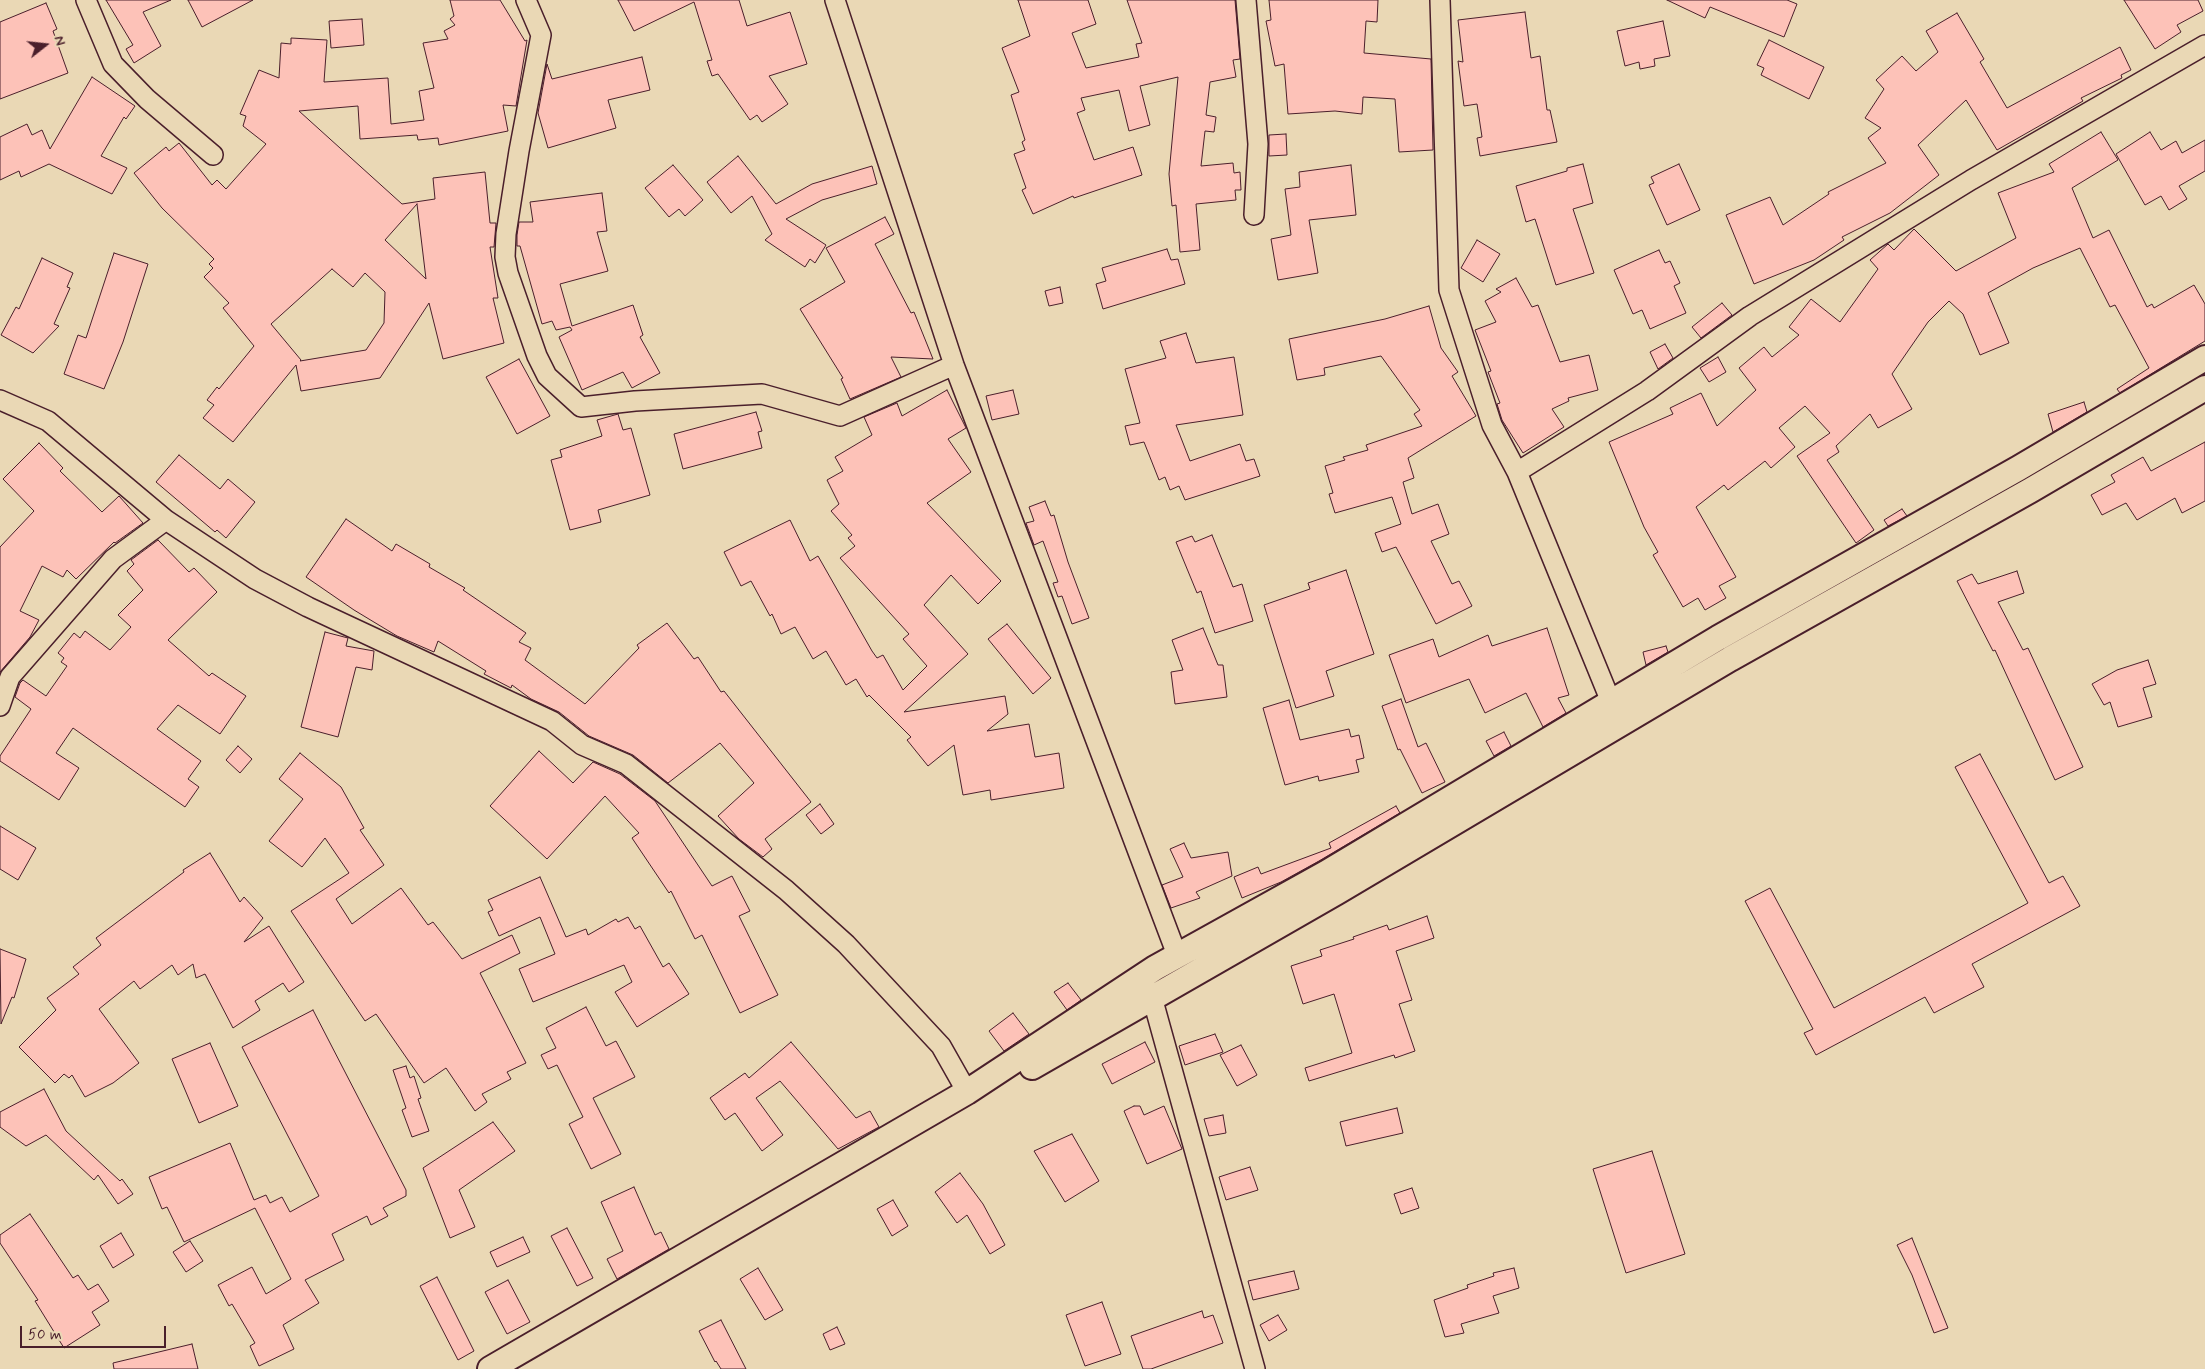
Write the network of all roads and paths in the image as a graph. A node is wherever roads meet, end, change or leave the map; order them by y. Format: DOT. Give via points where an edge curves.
graph roads {
  1 [pos="86,0"];
  2 [pos="526,0"];
  3 [pos="835,0"];
  4 [pos="1246,0"];
  5 [pos="1440,0"];
  6 [pos="2205,45"];
  7 [pos="213,155"];
  8 [pos="1254,215"];
  9 [pos="2205,358"];
  10 [pos="954,365"];
  11 [pos="2205,388"];
  12 [pos="0,400"];
  13 [pos="1517,472"];
  14 [pos="166,520"];
  15 [pos="1611,702"];
  16 [pos="0,706"];
  17 [pos="1331,883"];
  18 [pos="1178,955"];
  19 [pos="1152,997"];
  20 [pos="967,1092"];
  21 [pos="490,1369"];
  22 [pos="518,1369"];
  23 [pos="1256,1369"];
  1 -- 7 [label="street" via="113,64"];
  2 -- 10 [label="street" via="541,35 518,151 505,257 537,356 547,376 581,407 762,394 840,416"];
  3 -- 10 [label="street"];
  4 -- 8 [label="street" via="1258,144"];
  5 -- 13 [label="street" via="1449,290 1492,425"];
  6 -- 13 [label="street" via="1971,180 1750,316 1647,391"];
  9 -- 15 [label="street"];
  10 -- 18 [label="street"];
  11 -- 17 [label="street" via="2031,490"];
  12 -- 14 [label="street" via="48,421"];
  13 -- 15 [label="street"];
  14 -- 16 [label="street" via="113,559 10,678"];
  14 -- 20 [label="street" via="255,579 544,717 582,745 626,764 786,890 846,944 941,1046"];
  15 -- 17 [label="street"];
  17 -- 18 [label="street"];
  17 -- 19 [label="street"];
  18 -- 20 [label="street"];
  19 -- 22 [label="street" via="685,1268"];
  19 -- 23 [label="street"];
  20 -- 21 [label="street"];
}
